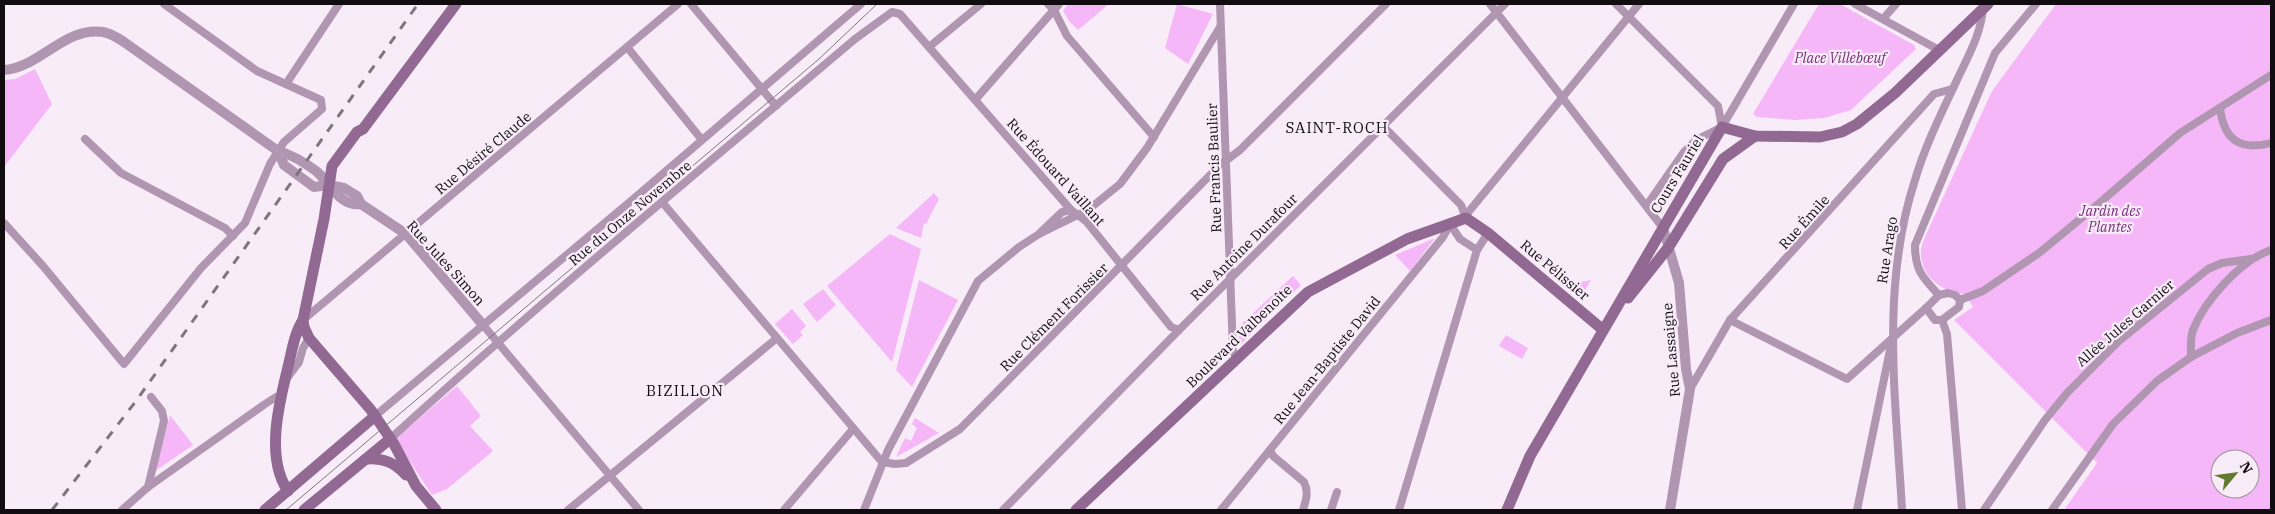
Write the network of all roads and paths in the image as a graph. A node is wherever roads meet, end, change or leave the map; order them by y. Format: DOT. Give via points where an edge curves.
graph roads {
  1 [pos="164,4"];
  2 [pos="339,4"];
  3 [pos="456,4"];
  4 [pos="678,4"];
  5 [pos="691,4"];
  6 [pos="861,4"];
  7 [pos="981,4"];
  8 [pos="1048,4"];
  9 [pos="1220,4"];
  10 [pos="1386,4"];
  11 [pos="1490,4"];
  12 [pos="1505,4"];
  13 [pos="1616,4"];
  14 [pos="1639,4"];
  15 [pos="1794,4"];
  16 [pos="1855,4"];
  17 [pos="1896,4"];
  18 [pos="2036,4"];
  19 [pos="1985,6"];
  20 [pos="1057,7"];
  21 [pos="892,12"];
  22 [pos="1497,12"];
  23 [pos="1628,16"];
  24 [pos="1884,19"];
  25 [pos="1220,27"];
  26 [pos="627,47"];
  27 [pos="929,47"];
  28 [pos="1939,50"];
  29 [pos="4,70"];
  30 [pos="2271,75"];
  31 [pos="286,84"];
  32 [pos="762,89"];
  33 [pos="1952,89"];
  34 [pos="1561,97"];
  35 [pos="975,100"];
  36 [pos="776,106"];
  37 [pos="2220,108"];
  38 [pos="1383,126"];
  39 [pos="1722,127"];
  40 [pos="1755,136"];
  41 [pos="1154,137"];
  42 [pos="85,139"];
  43 [pos="702,140"];
  44 [pos="2271,143"];
  45 [pos="278,151"];
  46 [pos="1226,160"];
  47 [pos="328,185"];
  48 [pos="662,202"];
  49 [pos="1647,205"];
  50 [pos="1071,210"];
  51 [pos="1078,215"];
  52 [pos="1466,217"];
  53 [pos="1450,224"];
  54 [pos="5,227"];
  55 [pos="1662,228"];
  56 [pos="1488,233"];
  57 [pos="406,234"];
  58 [pos="1039,234"];
  59 [pos="233,236"];
  60 [pos="1668,248"];
  61 [pos="1477,250"];
  62 [pos="2271,250"];
  63 [pos="2251,259"];
  64 [pos="1121,266"];
  65 [pos="1230,278"];
  66 [pos="1939,295"];
  67 [pos="1960,300"];
  68 [pos="1926,308"];
  69 [pos="303,320"];
  70 [pos="1730,320"];
  71 [pos="1942,320"];
  72 [pos="2271,320"];
  73 [pos="484,325"];
  74 [pos="1602,329"];
  75 [pos="1179,330"];
  76 [pos="309,338"];
  77 [pos="777,338"];
  78 [pos="1892,340"];
  79 [pos="498,343"];
  80 [pos="2192,357"];
  81 [pos="1240,358"];
  82 [pos="284,381"];
  83 [pos="1690,389"];
  84 [pos="281,396"];
  85 [pos="151,397"];
  86 [pos="375,416"];
  87 [pos="853,429"];
  88 [pos="390,439"];
  89 [pos="1270,450"];
  90 [pos="366,459"];
  91 [pos="882,462"];
  92 [pos="610,475"];
  93 [pos="416,486"];
  94 [pos="148,487"];
  95 [pos="288,490"];
  96 [pos="1337,492"];
  97 [pos="122,510"];
  98 [pos="265,510"];
  99 [pos="304,510"];
  100 [pos="436,510"];
  101 [pos="568,510"];
  102 [pos="640,510"];
  103 [pos="784,510"];
  104 [pos="864,510"];
  105 [pos="1003,510"];
  106 [pos="1076,510"];
  107 [pos="1221,510"];
  108 [pos="1303,510"];
  109 [pos="1331,510"];
  110 [pos="1399,510"];
  111 [pos="1507,510"];
  112 [pos="1670,510"];
  113 [pos="1856,510"];
  114 [pos="1902,510"];
  115 [pos="1962,510"];
  116 [pos="1984,510"];
  117 [pos="2052,510"];
  1 -- 31 [label="street" via="257,71"];
  2 -- 31 [label="street"];
  3 -- 47 [label="main road" via="332,166"];
  4 -- 26 [label="street, Rue Désiré Claude"];
  5 -- 32 [label="street"];
  6 -- 32 [label="street, Rue du Onze Novembre"];
  7 -- 27 [label="street"];
  8 -- 20 [label="street"];
  9 -- 25 [label="street, Rue Francis Baulier"];
  10 -- 46 [label="street, Rue Clément Forissier" via="1240,150"];
  11 -- 22 [label="street"];
  12 -- 22 [label="street, Rue Antoine Durafour"];
  13 -- 23 [label="street"];
  14 -- 23 [label="street"];
  15 -- 39 [label="street"];
  16 -- 24 [label="street"];
  17 -- 24 [label="street"];
  18 -- 66 [label="street" via="1995,53 1914,245 1920,276"];
  19 -- 28 [label="main road"];
  19 -- 33 [label="street, Rue Arago" via="1980,31"];
  20 -- 35 [label="street"];
  20 -- 41 [label="street" via="1067,36"];
  21 -- 27 [label="street, Rue Édouard Vaillant" via="900,14"];
  21 -- 36 [label="street, Rue du Onze Novembre"];
  22 -- 34 [label="street"];
  22 -- 38 [label="street, Rue Antoine Durafour"];
  23 -- 34 [label="street"];
  23 -- 39 [label="street" via="1718,106"];
  24 -- 28 [label="street"];
  25 -- 41 [label="street"];
  25 -- 46 [label="street, Rue Francis Baulier"];
  26 -- 43 [label="street"];
  26 -- 57 [label="street, Rue Désiré Claude"];
  27 -- 35 [label="street, Rue Édouard Vaillant"];
  28 -- 40 [label="main road" via="1895,92 1857,124 1842,132 1820,137"];
  29 -- 45 [label="street, Rue Jules Simon" via="35,59 57,44 90,31 105,32 124,42"];
  30 -- 37 [label="street"];
  31 -- 45 [label="street" via="321,100 322,109"];
  32 -- 36 [label="street"];
  32 -- 43 [label="street, Rue du Onze Novembre"];
  33 -- 70 [label="street, Rue Émile" via="1934,94"];
  33 -- 78 [label="street, Rue Arago" via="1926,148 1902,222 1895,268"];
  34 -- 49 [label="street"];
  34 -- 52 [label="street"];
  35 -- 50 [label="street, Rue Édouard Vaillant"];
  36 -- 48 [label="street, Rue du Onze Novembre"];
  37 -- 44 [label="street" via="2222,125 2243,145 2255,147"];
  37 -- 67 [label="street" via="2180,133 2039,253 1976,294"];
  38 -- 52 [label="street" via="1461,205"];
  38 -- 65 [label="street, Rue Antoine Durafour"];
  39 -- 40 [label="main road"];
  39 -- 49 [label="street, Cours Fauriel" via="1696,140 1684,152"];
  39 -- 55 [label="main road, Cours Fauriel"];
  40 -- 60 [label="main road, Cours Fauriel" via="1723,159"];
  41 -- 51 [label="street" via="1120,184"];
  42 -- 59 [label="street" via="121,173 225,228"];
  43 -- 73 [label="street, Rue du Onze Novembre"];
  45 -- 47 [label="street, Rue Jules Simon" via="284,165 314,187"];
  45 -- 59 [label="street" via="245,223"];
  46 -- 64 [label="street, Rue Clément Forissier"];
  46 -- 65 [label="street, Rue Francis Baulier"];
  47 -- 57 [label="street, Rue Jules Simon" via="344,188 357,196 361,204"];
  47 -- 69 [label="main road"];
  48 -- 77 [label="street"];
  48 -- 79 [label="street, Rue du Onze Novembre"];
  49 -- 55 [label="street"];
  50 -- 51 [label="street, Rue Édouard Vaillant"];
  50 -- 58 [label="street" via="1062,212"];
  51 -- 58 [label="street"];
  51 -- 64 [label="street, Rue Édouard Vaillant"];
  52 -- 53 [label="main road, Boulevard Valbenoîte"];
  52 -- 56 [label="main road, Rue Pélissier"];
  53 -- 61 [label="street" via="1460,240"];
  53 -- 81 [label="main road, Boulevard Valbenoîte" via="1407,239 1308,292"];
  53 -- 89 [label="street, Rue Jean-Baptiste David" via="1443,238"];
  54 -- 59 [label="street" via="43,266 124,364 201,268"];
  55 -- 60 [label="street, Cours Fauriel"];
  55 -- 74 [label="main road, Cours Fauriel"];
  56 -- 61 [label="street"];
  56 -- 74 [label="main road, Rue Pélissier"];
  57 -- 69 [label="street, Rue Désiré Claude"];
  57 -- 73 [label="street, Rue Jules Simon"];
  58 -- 91 [label="street" via="978,280"];
  60 -- 74 [label="main road, Cours Fauriel"];
  60 -- 83 [label="street, Rue Lassaigne" via="1679,284"];
  61 -- 110 [label="street"];
  62 -- 63 [label="street"];
  63 -- 80 [label="street" via="2216,292 2204,309 2192,331"];
  63 -- 116 [label="street, Allée Jules Garnier" via="2222,263 2208,269 2119,341 2057,405"];
  64 -- 75 [label="street, Rue Édouard Vaillant" via="1171,327"];
  64 -- 91 [label="street, Rue Clément Forissier" via="960,429 906,463"];
  65 -- 75 [label="street, Rue Antoine Durafour"];
  65 -- 81 [label="street, Rue Francis Baulier" via="1234,352"];
  66 -- 67 [label="street" via="1948,293"];
  66 -- 68 [label="street"];
  67 -- 71 [label="street" via="1959,308"];
  68 -- 71 [label="street" via="1935,320"];
  68 -- 78 [label="street"];
  69 -- 76 [label="main road"];
  69 -- 82 [label="main road" via="295,334"];
  70 -- 78 [label="street" via="1847,380"];
  70 -- 83 [label="street, Rue Émile"];
  71 -- 115 [label="street" via="1947,334"];
  72 -- 80 [label="street" via="2237,333"];
  73 -- 79 [label="street"];
  73 -- 86 [label="street, Rue du Onze Novembre"];
  74 -- 111 [label="main road, Cours Fauriel" via="1530,456"];
  75 -- 105 [label="street, Rue Antoine Durafour"];
  76 -- 82 [label="street" via="299,362"];
  76 -- 86 [label="main road"];
  77 -- 87 [label="street"];
  77 -- 92 [label="street"];
  78 -- 113 [label="street"];
  78 -- 114 [label="street, Rue Arago"];
  79 -- 88 [label="street, Rue du Onze Novembre"];
  79 -- 92 [label="street"];
  80 -- 117 [label="street" via="2157,381 2113,424"];
  81 -- 106 [label="main road, Boulevard Valbenoîte"];
  82 -- 84 [label="main road"];
  83 -- 112 [label="street, Rue Lassaigne"];
  84 -- 94 [label="street"];
  84 -- 95 [label="main road" via="277,453"];
  85 -- 94 [label="street" via="162,411 164,420"];
  86 -- 88 [label="main road"];
  86 -- 95 [label="main road"];
  87 -- 91 [label="street"];
  87 -- 103 [label="street"];
  88 -- 90 [label="main road"];
  88 -- 93 [label="main road"];
  89 -- 107 [label="street, Rue Jean-Baptiste David"];
  89 -- 108 [label="street" via="1307,487"];
  90 -- 93 [label="main road" via="376,458 392,463"];
  90 -- 99 [label="main road"];
  91 -- 104 [label="street"];
  92 -- 101 [label="street"];
  92 -- 102 [label="street"];
  93 -- 100 [label="main road"];
  94 -- 97 [label="street"];
  95 -- 98 [label="main road"];
  96 -- 109 [label="street"];
}
